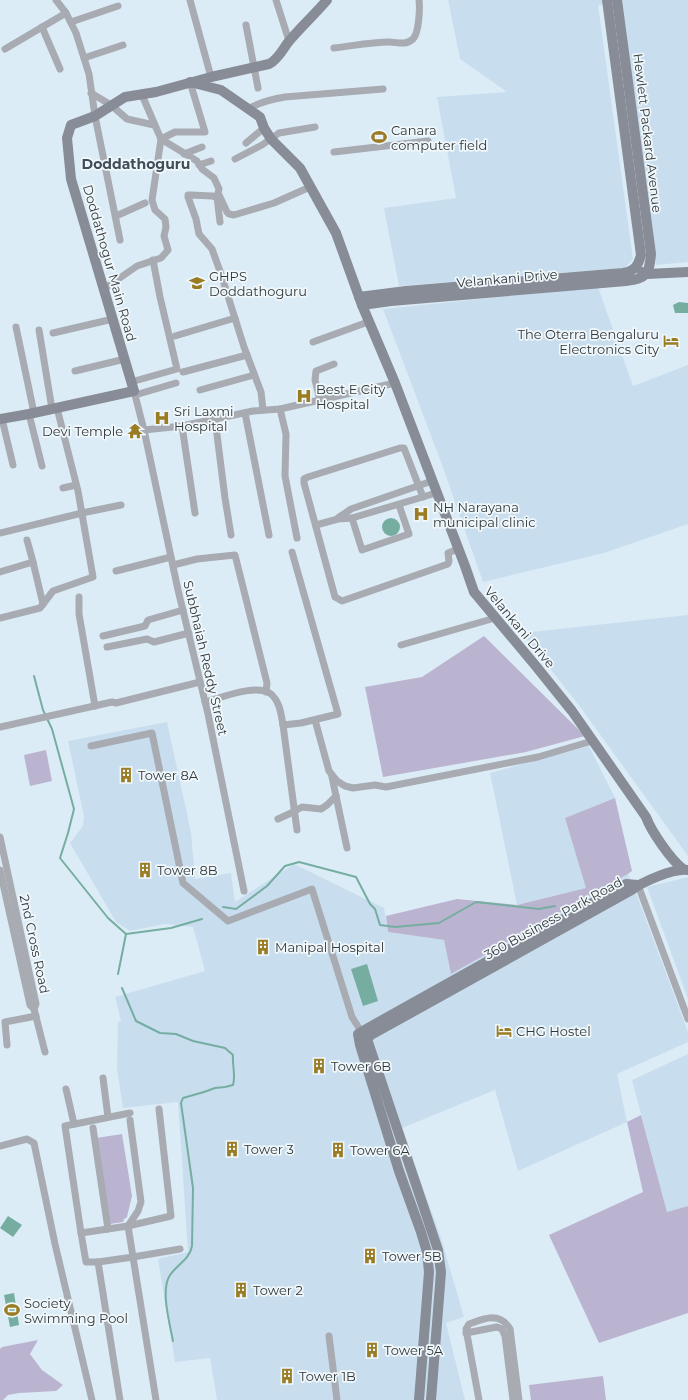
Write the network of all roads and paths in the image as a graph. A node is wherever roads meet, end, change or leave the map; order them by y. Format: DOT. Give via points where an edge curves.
graph roads {
  1 [pos="56,0"];
  2 [pos="190,0"];
  3 [pos="276,0"];
  4 [pos="327,0"];
  5 [pos="419,0"];
  6 [pos="607,0"];
  7 [pos="617,0"];
  8 [pos="118,6"];
  9 [pos="66,12"];
  10 [pos="71,22"];
  11 [pos="246,25"];
  12 [pos="42,27"];
  13 [pos="289,41"];
  14 [pos="123,45"];
  15 [pos="334,48"];
  16 [pos="5,49"];
  17 [pos="84,58"];
  18 [pos="254,68"];
  19 [pos="60,69"];
  20 [pos="211,77"];
  21 [pos="190,82"];
  22 [pos="258,88"];
  23 [pos="383,90"];
  24 [pos="91,93"];
  25 [pos="142,95"];
  26 [pos="111,105"];
  27 [pos="248,109"];
  28 [pos="95,116"];
  29 [pos="154,125"];
  30 [pos="315,127"];
  31 [pos="264,128"];
  32 [pos="161,138"];
  33 [pos="271,139"];
  34 [pos="428,140"];
  35 [pos="246,143"];
  36 [pos="202,147"];
  37 [pos="334,152"];
  38 [pos="184,154"];
  39 [pos="235,160"];
  40 [pos="211,161"];
  41 [pos="199,165"];
  42 [pos="310,188"];
  43 [pos="218,195"];
  44 [pos="145,203"];
  45 [pos="116,216"];
  46 [pos="220,222"];
  47 [pos="120,240"];
  48 [pos="153,260"];
  49 [pos="637,267"];
  50 [pos="648,272"];
  51 [pos="688,272"];
  52 [pos="104,289"];
  53 [pos="360,301"];
  54 [pos="235,318"];
  55 [pos="113,320"];
  56 [pos="368,322"];
  57 [pos="16,327"];
  58 [pos="39,330"];
  59 [pos="53,332"];
  60 [pos="175,336"];
  61 [pos="313,342"];
  62 [pos="247,355"];
  63 [pos="124,359"];
  64 [pos="334,364"];
  65 [pos="75,371"];
  66 [pos="183,372"];
  67 [pos="254,375"];
  68 [pos="396,383"];
  69 [pos="176,384"];
  70 [pos="134,389"];
  71 [pos="200,390"];
  72 [pos="320,400"];
  73 [pos="55,408"];
  74 [pos="280,409"];
  75 [pos="263,410"];
  76 [pos="245,413"];
  77 [pos="32,414"];
  78 [pos="1,419"];
  79 [pos="215,419"];
  80 [pos="182,426"];
  81 [pos="144,430"];
  82 [pos="13,465"];
  83 [pos="42,466"];
  84 [pos="432,481"];
  85 [pos="76,485"];
  86 [pos="419,485"];
  87 [pos="64,488"];
  88 [pos="436,493"];
  89 [pos="381,497"];
  90 [pos="423,497"];
  91 [pos="399,505"];
  92 [pos="121,506"];
  93 [pos="385,509"];
  94 [pos="82,513"];
  95 [pos="194,514"];
  96 [pos="338,518"];
  97 [pos="352,518"];
  98 [pos="316,525"];
  99 [pos="0,533"];
  100 [pos="231,535"];
  101 [pos="269,535"];
  102 [pos="297,538"];
  103 [pos="27,540"];
  104 [pos="458,549"];
  105 [pos="292,552"];
  106 [pos="171,558"];
  107 [pos="33,562"];
  108 [pos="173,565"];
  109 [pos="116,571"];
  110 [pos="0,572"];
  111 [pos="79,597"];
  112 [pos="43,604"];
  113 [pos="183,610"];
  114 [pos="0,618"];
  115 [pos="495,618"];
  116 [pos="189,633"];
  117 [pos="103,636"];
  118 [pos="401,645"];
  119 [pos="107,647"];
  120 [pos="200,680"];
  121 [pos="266,692"];
  122 [pos="205,702"];
  123 [pos="95,706"];
  124 [pos="315,720"];
  125 [pos="283,725"];
  126 [pos="0,727"];
  127 [pos="592,741"];
  128 [pos="91,746"];
  129 [pos="331,774"];
  130 [pos="336,796"];
  131 [pos="295,811"];
  132 [pos="646,817"];
  133 [pos="278,818"];
  134 [pos="298,830"];
  135 [pos="0,837"];
  136 [pos="347,848"];
  137 [pos="2,854"];
  138 [pos="675,862"];
  139 [pos="686,868"];
  140 [pos="0,870"];
  141 [pos="665,874"];
  142 [pos="638,885"];
  143 [pos="244,891"];
  144 [pos="35,1012"];
  145 [pos="688,1018"];
  146 [pos="364,1035"];
  147 [pos="7,1044"];
  148 [pos="45,1052"];
  149 [pos="103,1078"];
  150 [pos="66,1089"];
  151 [pos="159,1109"];
  152 [pos="108,1117"];
  153 [pos="74,1124"];
  154 [pos="93,1128"];
  155 [pos="0,1146"];
  156 [pos="128,1226"];
  157 [pos="108,1230"];
  158 [pos="81,1233"];
  159 [pos="180,1249"];
  160 [pos="133,1258"];
  161 [pos="98,1262"];
  162 [pos="466,1333"];
  163 [pos="329,1336"];
  164 [pos="92,1400"];
  165 [pos="120,1400"];
  166 [pos="156,1400"];
  167 [pos="337,1400"];
  168 [pos="419,1400"];
  169 [pos="431,1400"];
  170 [pos="479,1400"];
  171 [pos="513,1400"];
  172 [pos="520,1400"];
  1 -- 9 [label="street"];
  2 -- 20 [label="street"];
  3 -- 13 [label="street"];
  4 -- 13 [label="street, Doddathogur Main Road"];
  5 -- 15 [label="street" via="416,34 408,42"];
  6 -- 49 [label="street, Hewlett Packard Avenue" via="641,255"];
  7 -- 50 [label="street, Hewlett Packard Avenue" via="651,254"];
  8 -- 10 [label="street"];
  9 -- 10 [label="street"];
  9 -- 12 [label="street"];
  10 -- 17 [label="street"];
  11 -- 18 [label="street"];
  12 -- 16 [label="street"];
  12 -- 19 [label="street"];
  13 -- 18 [label="street, Doddathogur Main Road" via="274,61"];
  14 -- 17 [label="street"];
  17 -- 24 [label="street"];
  18 -- 20 [label="street, Doddathogur Main Road"];
  18 -- 22 [label="street"];
  20 -- 21 [label="street, Doddathogur Main Road"];
  21 -- 25 [label="street, Doddathogur Main Road"];
  21 -- 27 [label="street" via="221,90"];
  21 -- 32 [label="street" via="205,132 175,132"];
  23 -- 27 [label="street" via="285,97 255,104"];
  24 -- 26 [label="street"];
  24 -- 28 [label="street"];
  25 -- 26 [label="street, Doddathogur Main Road" via="125,97"];
  25 -- 29 [label="street"];
  26 -- 28 [label="street, Doddathogur Main Road"];
  26 -- 29 [label="street" via="127,118"];
  27 -- 31 [label="street" via="260,117"];
  28 -- 45 [label="street"];
  28 -- 52 [label="street, Doddathogur Main Road" via="71,125 67,138 71,179"];
  29 -- 32 [label="street"];
  30 -- 33 [label="street" via="279,133"];
  31 -- 33 [label="street"];
  31 -- 35 [label="street"];
  32 -- 38 [label="street"];
  32 -- 48 [label="street" via="152,200 155,210 165,219 164,236 168,250 161,258"];
  33 -- 39 [label="street"];
  33 -- 42 [label="street" via="300,168"];
  34 -- 37 [label="street"];
  36 -- 38 [label="street"];
  38 -- 41 [label="street" via="197,161"];
  40 -- 41 [label="street"];
  41 -- 43 [label="street" via="214,178"];
  42 -- 43 [label="street" via="274,204 234,215 227,212"];
  42 -- 53 [label="street" via="336,233"];
  43 -- 46 [label="street"];
  43 -- 54 [label="street" via="188,197 199,234 212,249"];
  44 -- 45 [label="street"];
  45 -- 47 [label="street"];
  48 -- 52 [label="street" via="137,266"];
  48 -- 70 [label="street" via="177,369"];
  49 -- 50 [label="street"];
  49 -- 53 [label="street, Velankani Drive" via="632,272 414,290"];
  50 -- 51 [label="street"];
  50 -- 53 [label="street, Velankani Drive" via="636,280 391,301"];
  52 -- 55 [label="street, Doddathogur Main Road"];
  53 -- 56 [label="street, Velankani Drive"];
  54 -- 60 [label="street"];
  54 -- 62 [label="street"];
  55 -- 59 [label="street"];
  55 -- 63 [label="street, Doddathogur Main Road"];
  56 -- 61 [label="street"];
  56 -- 68 [label="street, Velankani Drive"];
  57 -- 77 [label="street"];
  58 -- 73 [label="street"];
  62 -- 66 [label="street"];
  62 -- 67 [label="street"];
  63 -- 65 [label="street"];
  63 -- 70 [label="street, Doddathogur Main Road"];
  64 -- 72 [label="street" via="316,371 315,380"];
  67 -- 71 [label="street"];
  67 -- 75 [label="street" via="261,392"];
  68 -- 72 [label="street"];
  68 -- 84 [label="street, Velankani Drive"];
  69 -- 70 [label="street"];
  70 -- 73 [label="street"];
  70 -- 81 [label="street, Subbhaiah Reddy Street"];
  72 -- 74 [label="street"];
  73 -- 77 [label="street"];
  73 -- 85 [label="street"];
  74 -- 75 [label="street"];
  74 -- 102 [label="street" via="286,434 285,476"];
  75 -- 76 [label="street"];
  76 -- 79 [label="street"];
  76 -- 101 [label="street"];
  77 -- 78 [label="street"];
  77 -- 83 [label="street"];
  78 -- 82 [label="street"];
  79 -- 80 [label="street"];
  79 -- 100 [label="street"];
  80 -- 81 [label="street"];
  80 -- 95 [label="street"];
  81 -- 106 [label="street, Subbhaiah Reddy Street"];
  84 -- 86 [label="street"];
  84 -- 88 [label="street, Velankani Drive"];
  85 -- 87 [label="street"];
  85 -- 94 [label="street"];
  86 -- 89 [label="street"];
  86 -- 90 [label="street"];
  86 -- 98 [label="street" via="404,448 308,477 304,479 304,483"];
  88 -- 90 [label="street"];
  88 -- 104 [label="street, Velankani Drive"];
  89 -- 93 [label="street"];
  89 -- 96 [label="street" via="351,508"];
  90 -- 91 [label="street"];
  91 -- 93 [label="street"];
  91 -- 97 [label="street" via="409,534 362,550"];
  92 -- 94 [label="street"];
  93 -- 97 [label="street"];
  94 -- 99 [label="street"];
  94 -- 112 [label="street" via="93,577 53,591"];
  96 -- 97 [label="street"];
  96 -- 98 [label="street"];
  98 -- 104 [label="street" via="335,597 342,601 448,564 448,553"];
  103 -- 107 [label="street"];
  104 -- 115 [label="street, Velankani Drive" via="474,592"];
  105 -- 124 [label="street" via="338,714"];
  106 -- 108 [label="street, Subbhaiah Reddy Street"];
  106 -- 109 [label="street"];
  107 -- 110 [label="street"];
  107 -- 112 [label="street"];
  108 -- 113 [label="street, Subbhaiah Reddy Street"];
  108 -- 121 [label="street" via="197,559 235,555 267,683"];
  111 -- 123 [label="street" via="79,614"];
  112 -- 114 [label="street" via="40,608"];
  113 -- 116 [label="street, Subbhaiah Reddy Street"];
  113 -- 117 [label="street" via="148,620 145,626"];
  115 -- 118 [label="street"];
  115 -- 127 [label="street, Velankani Drive" via="556,691"];
  116 -- 119 [label="street" via="154,642 148,639"];
  116 -- 120 [label="street, Subbhaiah Reddy Street"];
  120 -- 122 [label="street, Subbhaiah Reddy Street"];
  120 -- 123 [label="street"];
  121 -- 122 [label="street" via="244,692"];
  121 -- 125 [label="street" via="277,702"];
  122 -- 143 [label="street, Subbhaiah Reddy Street"];
  123 -- 126 [label="street"];
  124 -- 125 [label="street"];
  124 -- 129 [label="street"];
  125 -- 131 [label="street"];
  127 -- 129 [label="street" via="538,756 386,787 349,787 341,784"];
  127 -- 132 [label="street, Velankani Drive"];
  128 -- 146 [label="street" via="152,733 183,883 228,921 312,889 352,1017"];
  129 -- 130 [label="street"];
  130 -- 131 [label="street" via="321,809 302,807"];
  130 -- 136 [label="street"];
  131 -- 133 [label="street"];
  131 -- 134 [label="street"];
  132 -- 138 [label="street, Velankani Drive"];
  132 -- 139 [label="street" via="655,821"];
  135 -- 137 [label="street, 2nd Cross Road"];
  137 -- 144 [label="street, 2nd Cross Road" via="36,1004"];
  138 -- 139 [label="street, Velankani Drive"];
  138 -- 141 [label="street" via="670,872"];
  139 -- 141 [label="street, 360 Business Park Road"];
  140 -- 144 [label="street, 2nd Cross Road" via="30,1005"];
  141 -- 142 [label="street, 360 Business Park Road"];
  142 -- 145 [label="street"];
  142 -- 146 [label="street, 360 Business Park Road" via="371,1035"];
  144 -- 147 [label="street" via="5,1022"];
  144 -- 148 [label="street"];
  146 -- 168 [label="street" via="358,1036 360,1045 427,1252 429,1272"];
  146 -- 169 [label="street" via="438,1250 441,1272"];
  149 -- 152 [label="street"];
  150 -- 153 [label="street"];
  151 -- 156 [label="street" via="171,1216"];
  152 -- 153 [label="street"];
  152 -- 156 [label="street" via="130,1117 141,1202"];
  153 -- 158 [label="street" via="64,1127"];
  154 -- 157 [label="street"];
  155 -- 164 [label="street" via="27,1139 34,1143"];
  156 -- 157 [label="street"];
  156 -- 160 [label="street"];
  157 -- 158 [label="street"];
  158 -- 161 [label="street" via="86,1262"];
  159 -- 160 [label="street"];
  160 -- 161 [label="street"];
  160 -- 166 [label="street"];
  161 -- 165 [label="street"];
  162 -- 170 [label="street"];
  162 -- 171 [label="street" via="496,1327 502,1329"];
  162 -- 172 [label="street" via="467,1326 472,1322 495,1317 506,1323 510,1329"];
  163 -- 167 [label="street"];
}
